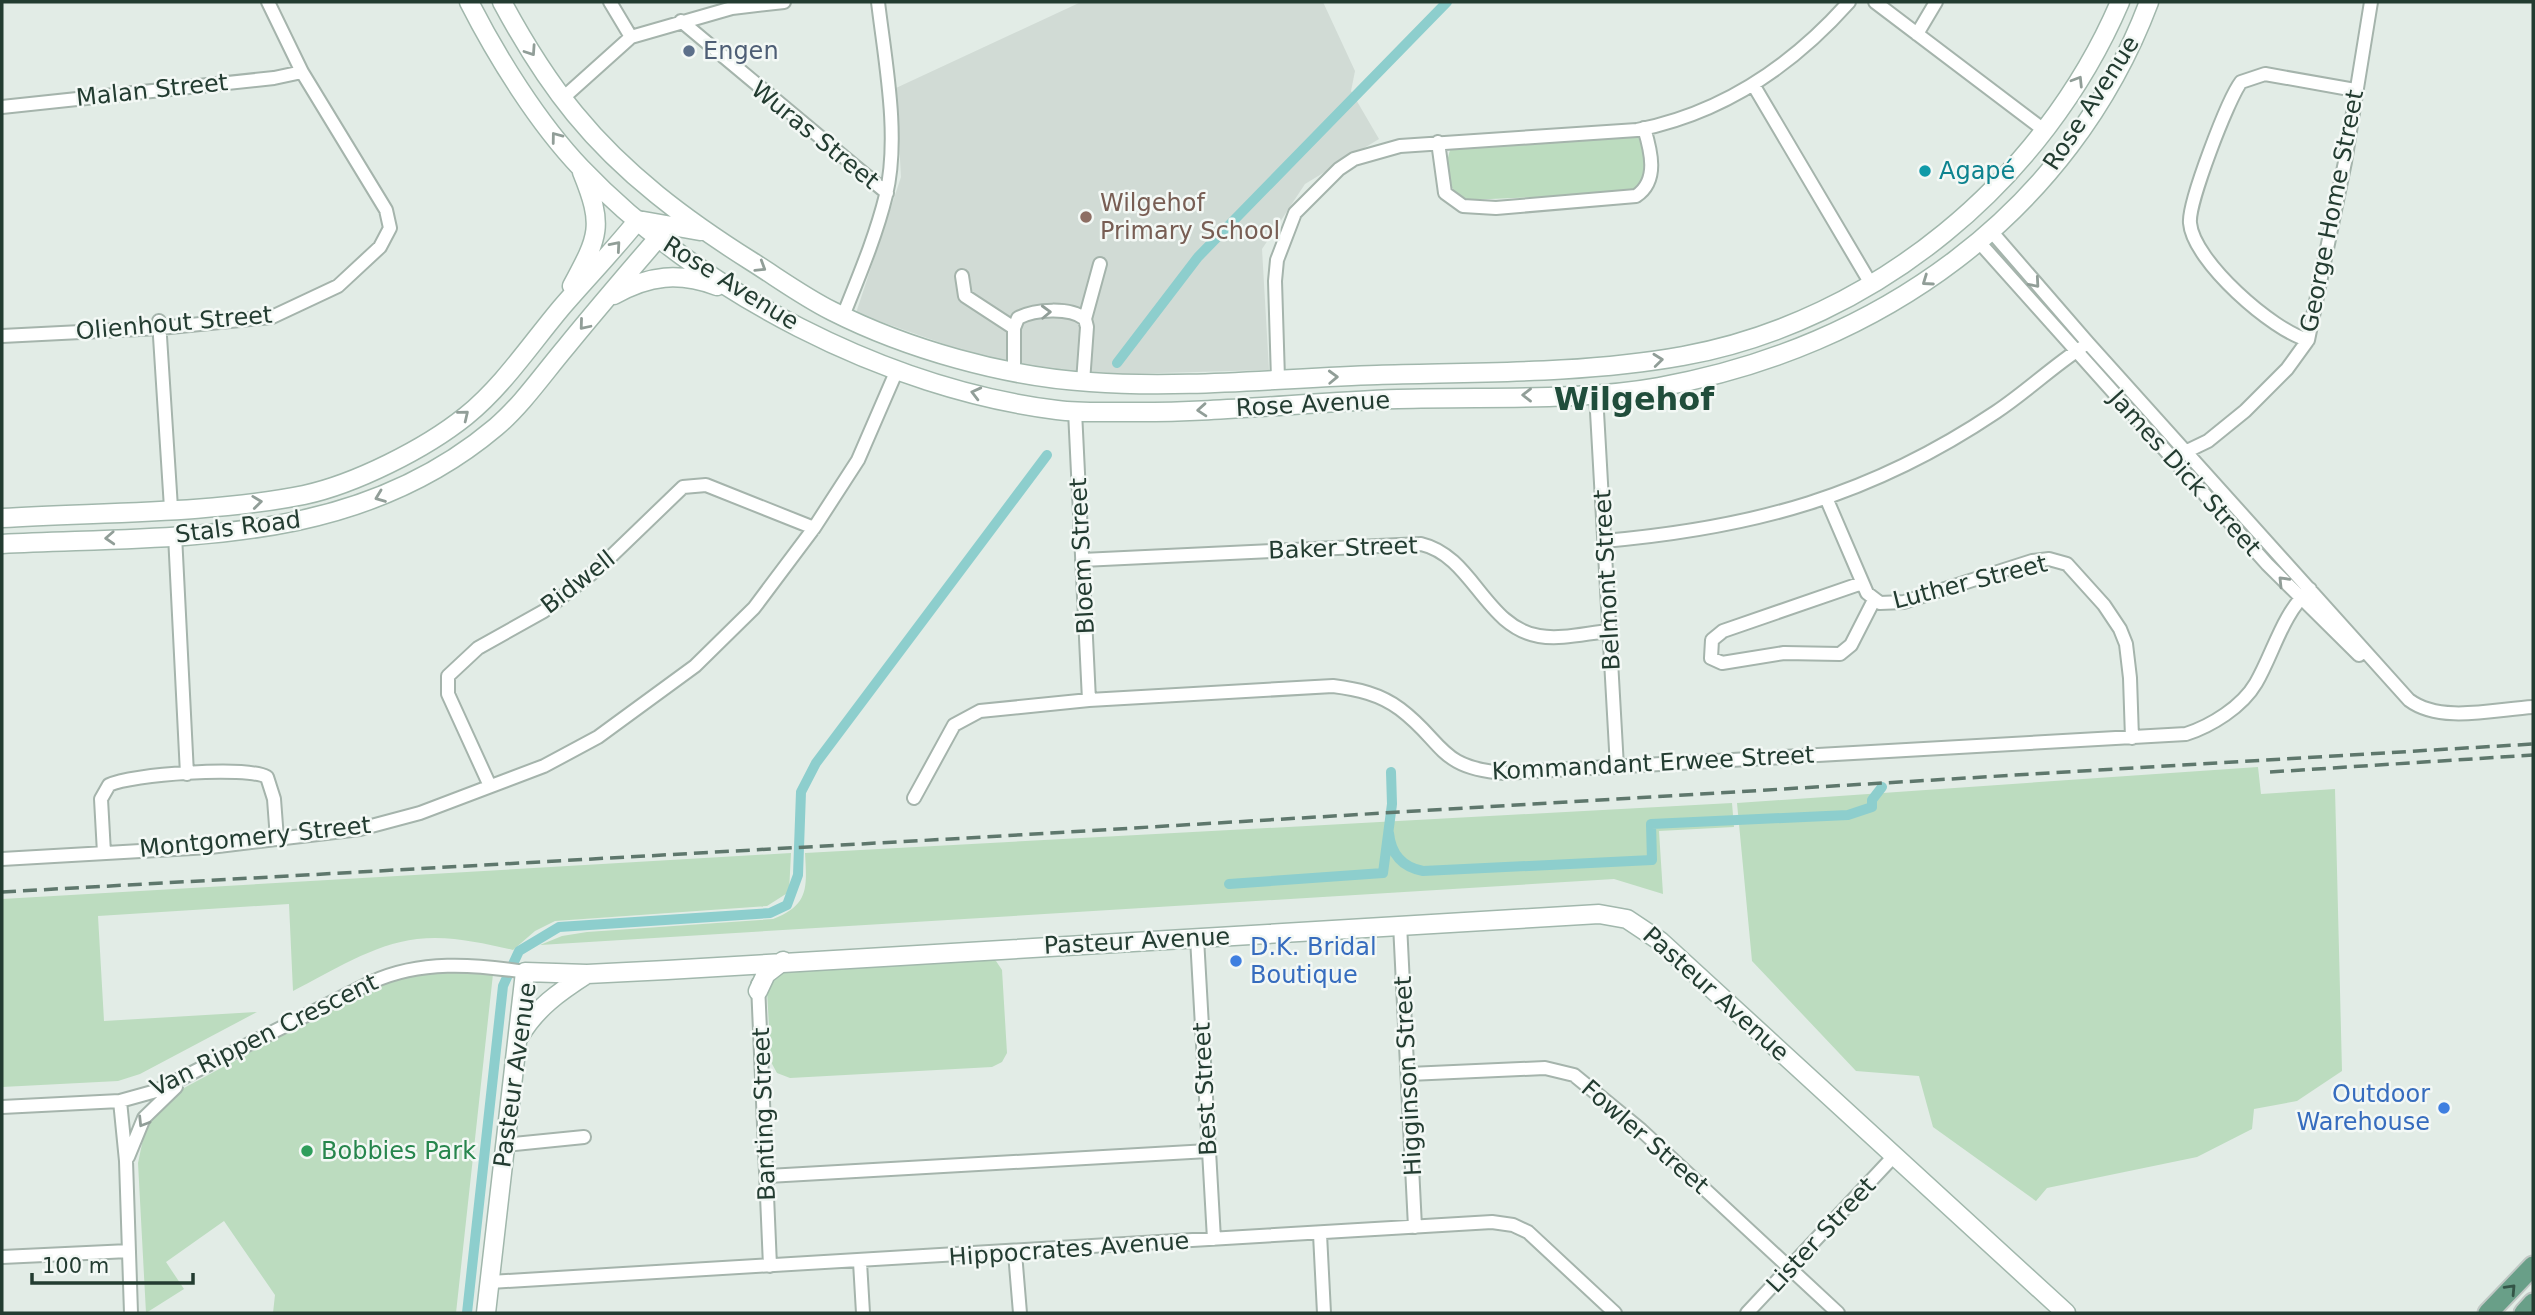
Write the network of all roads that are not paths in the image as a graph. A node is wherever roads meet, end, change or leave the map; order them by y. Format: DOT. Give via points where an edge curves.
graph roads {
  1 [pos="268,2"];
  2 [pos="469,2"];
  3 [pos="502,2"];
  4 [pos="610,2"];
  5 [pos="784,2"];
  6 [pos="878,2"];
  7 [pos="1849,2"];
  8 [pos="1875,2"];
  9 [pos="1936,2"];
  10 [pos="2120,2"];
  11 [pos="2150,2"];
  12 [pos="2371,2"];
  13 [pos="681,21"];
  14 [pos="1917,34"];
  15 [pos="631,37"];
  16 [pos="302,72"];
  17 [pos="1754,86"];
  18 [pos="2356,90"];
  19 [pos="564,98"];
  20 [pos="2,107"];
  21 [pos="2056,115"];
  22 [pos="1644,128"];
  23 [pos="2077,133"];
  24 [pos="2039,137"];
  25 [pos="1438,142"];
  26 [pos="2056,162"];
  27 [pos="580,167"];
  28 [pos="639,180"];
  29 [pos="887,193"];
  30 [pos="1983,200"];
  31 [pos="2005,218"];
  32 [pos="638,220"];
  33 [pos="658,230"];
  34 [pos="703,231"];
  35 [pos="1945,234"];
  36 [pos="1985,237"];
  37 [pos="1964,255"];
  38 [pos="1100,264"];
  39 [pos="962,276"];
  40 [pos="1877,280"];
  41 [pos="1855,293"];
  42 [pos="740,295"];
  43 [pos="1902,298"];
  44 [pos="604,301"];
  45 [pos="561,308"];
  46 [pos="836,313"];
  47 [pos="1869,317"];
  48 [pos="1085,319"];
  49 [pos="863,324"];
  50 [pos="159,325"];
  51 [pos="1013,328"];
  52 [pos="2,336"];
  53 [pos="894,336"];
  54 [pos="820,337"];
  55 [pos="2308,340"];
  56 [pos="2088,343"];
  57 [pos="924,347"];
  58 [pos="2076,351"];
  59 [pos="854,352"];
  60 [pos="1618,364"];
  61 [pos="891,367"];
  62 [pos="1578,367"];
  63 [pos="1014,373"];
  64 [pos="917,377"];
  65 [pos="1063,379"];
  66 [pos="1287,379"];
  67 [pos="1258,380"];
  68 [pos="1087,382"];
  69 [pos="1620,392"];
  70 [pos="1588,394"];
  71 [pos="1298,403"];
  72 [pos="1259,407"];
  73 [pos="1076,411"];
  74 [pos="407,453"];
  75 [pos="2188,453"];
  76 [pos="2171,456"];
  77 [pos="421,479"];
  78 [pos="1827,500"];
  79 [pos="172,508"];
  80 [pos="2,518"];
  81 [pos="814,528"];
  82 [pos="176,535"];
  83 [pos="1604,541"];
  84 [pos="2,544"];
  85 [pos="1082,560"];
  86 [pos="1862,583"];
  87 [pos="2305,594"];
  88 [pos="1874,600"];
  89 [pos="1609,631"];
  90 [pos="1089,700"];
  91 [pos="2533,707"];
  92 [pos="2132,738"];
  93 [pos="1617,767"];
  94 [pos="187,774"];
  95 [pos="490,786"];
  96 [pos="914,798"];
  97 [pos="277,839"];
  98 [pos="104,853"];
  99 [pos="2,859"];
  100 [pos="1400,924"];
  101 [pos="1197,938"];
  102 [pos="783,961"];
  103 [pos="758,962"];
  104 [pos="523,972"];
  105 [pos="587,974"];
  106 [pos="758,991"];
  107 [pos="514,1045"];
  108 [pos="210,1061"];
  109 [pos="1409,1074"];
  110 [pos="120,1101"];
  111 [pos="2,1107"];
  112 [pos="584,1137"];
  113 [pos="504,1145"];
  114 [pos="1208,1151"];
  115 [pos="1894,1156"];
  116 [pos="126,1161"];
  117 [pos="768,1176"];
  118 [pos="1415,1227"];
  119 [pos="1320,1234"];
  120 [pos="1214,1239"];
  121 [pos="129,1251"];
  122 [pos="1015,1253"];
  123 [pos="2,1257"];
  124 [pos="860,1262"];
  125 [pos="770,1266"];
  126 [pos="2533,1266"];
  127 [pos="1790,1268"];
  128 [pos="490,1282"];
  129 [pos="2533,1303"];
  130 [pos="131,1313"];
  131 [pos="486,1313"];
  132 [pos="863,1313"];
  133 [pos="1020,1313"];
  134 [pos="1324,1313"];
  135 [pos="1615,1313"];
  136 [pos="1747,1313"];
  137 [pos="1838,1313"];
  138 [pos="2066,1313"];
  139 [pos="2488,1313"];
  140 [pos="2524,1313"];
  1 -- 16 [label="street, Olienhout Street"];
  27 -- 2 [label="street, Rose Avenue, one-way" via="532,103"];
  3 -- 19 [label="street, Rose Avenue, one-way"];
  4 -- 15 [label="street"];
  5 -- 13 [label="street" via="732,8"];
  6 -- 29 [label="street" via="890,104"];
  7 -- 17 [label="street" via="1797,55"];
  8 -- 14 [label="street"];
  9 -- 14 [label="street"];
  21 -- 10 [label="street, Rose Avenue, one-way" via="2094,56"];
  11 -- 23 [label="street, Rose Avenue" via="2114,76"];
  12 -- 18 [label="street, George Home Street"];
  13 -- 15 [label="street"];
  13 -- 29 [label="street, Wuras Street"];
  14 -- 24 [label="street"];
  15 -- 19 [label="street"];
  16 -- 20 [label="street, Malan Street"];
  16 -- 50 [label="street, Olienhout Street" via="386,210 390,221 386,239 338,286 287,312 255,321"];
  17 -- 22 [label="street" via="1700,111"];
  17 -- 40 [label="street"];
  18 -- 55 [label="street, George Home Street"];
  18 -- 55 [label="street" via="2265,74 2241,82 2190,212 2191,229 2203,253 2263,314 2288,333"];
  19 -- 28 [label="street, Rose Avenue"];
  21 -- 23 [label="street"];
  21 -- 24 [label="street, Rose Avenue"];
  22 -- 25 [label="street"];
  22 -- 25 [label="street" via="1652,167 1649,183 1636,196 1496,208 1463,206 1450,200 1441,183"];
  23 -- 26 [label="street, Rose Avenue"];
  24 -- 26 [label="street"];
  24 -- 30 [label="street, Rose Avenue"];
  25 -- 66 [label="street" via="1400,146 1354,159 1295,213 1277,260 1275,281"];
  26 -- 31 [label="street, Rose Avenue"];
  27 -- 32 [label="street, Rose Avenue"];
  27 -- 45 [label="street" via="595,207 597,228 593,247"];
  28 -- 33 [label="street"];
  28 -- 34 [label="street, Rose Avenue"];
  29 -- 46 [label="street" via="866,260"];
  30 -- 31 [label="street"];
  30 -- 35 [label="street, Rose Avenue"];
  31 -- 36 [label="street, Rose Avenue"];
  32 -- 33 [label="street, Rose Avenue"];
  45 -- 32 [label="street, Stals Road, one-way"];
  33 -- 34 [label="street"];
  33 -- 42 [label="street, Rose Avenue"];
  33 -- 44 [label="street, Stals Road"];
  34 -- 46 [label="street, Rose Avenue, one-way"];
  35 -- 37 [label="street"];
  35 -- 40 [label="street, Rose Avenue"];
  36 -- 37 [label="street, Rose Avenue"];
  36 -- 56 [label="street, James Dick Street, one-way"];
  36 -- 58 [label="street, James Dick Street"];
  37 -- 43 [label="street, Rose Avenue, one-way"];
  38 -- 48 [label="street"];
  39 -- 51 [label="street" via="965,296"];
  40 -- 41 [label="street, Rose Avenue"];
  40 -- 43 [label="street"];
  41 -- 47 [label="street"];
  60 -- 41 [label="street, Rose Avenue, one-way" via="1689,355 1744,340 1831,307"];
  42 -- 44 [label="street" via="695,278 667,276 630,286"];
  42 -- 54 [label="street, Rose Avenue"];
  43 -- 47 [label="street, Rose Avenue"];
  44 -- 77 [label="street, Stals Road, one-way" via="497,426"];
  74 -- 45 [label="street, Stals Road, one-way" via="467,415 528,351"];
  46 -- 49 [label="street, Rose Avenue"];
  46 -- 54 [label="street"];
  47 -- 69 [label="street, Rose Avenue" via="1799,349 1738,368"];
  51 -- 48 [label="street, one-way" via="1018,318 1035,313 1075,312"];
  48 -- 68 [label="street"];
  49 -- 53 [label="street, Rose Avenue"];
  49 -- 59 [label="street"];
  50 -- 52 [label="street, Olienhout Street"];
  50 -- 79 [label="street"];
  51 -- 63 [label="street"];
  53 -- 57 [label="street, Rose Avenue"];
  53 -- 61 [label="street"];
  54 -- 59 [label="street, Rose Avenue"];
  55 -- 75 [label="street, George Home Street" via="2287,369 2245,411"];
  56 -- 58 [label="street"];
  56 -- 75 [label="street, James Dick Street"];
  57 -- 63 [label="street, Rose Avenue"];
  57 -- 64 [label="street"];
  58 -- 76 [label="street, James Dick Street"];
  58 -- 78 [label="street" via="1960,435"];
  59 -- 61 [label="street, Rose Avenue"];
  60 -- 62 [label="street, Rose Avenue"];
  60 -- 69 [label="street"];
  61 -- 64 [label="street, Rose Avenue"];
  61 -- 81 [label="street, Montgomery Street" via="858,460"];
  66 -- 62 [label="street, Rose Avenue, one-way"];
  62 -- 70 [label="street"];
  63 -- 65 [label="street, Rose Avenue"];
  73 -- 64 [label="street, Rose Avenue, one-way"];
  65 -- 68 [label="street, Rose Avenue"];
  65 -- 73 [label="street"];
  66 -- 67 [label="street, Rose Avenue"];
  66 -- 71 [label="street"];
  67 -- 68 [label="street, Rose Avenue"];
  67 -- 72 [label="street"];
  68 -- 73 [label="street"];
  69 -- 70 [label="street, Rose Avenue"];
  70 -- 71 [label="street, Rose Avenue, one-way"];
  70 -- 83 [label="street, Belmont Street"];
  71 -- 72 [label="street, Rose Avenue"];
  72 -- 73 [label="street, Rose Avenue, one-way"];
  73 -- 85 [label="street, Bloem Street"];
  74 -- 77 [label="street"];
  79 -- 74 [label="street, Stals Road, one-way" via="307,494"];
  75 -- 76 [label="street"];
  75 -- 87 [label="street, James Dick Street"];
  87 -- 76 [label="street, James Dick Street, one-way"];
  77 -- 82 [label="street, Stals Road, one-way" via="331,515 251,531"];
  78 -- 83 [label="street" via="1703,530"];
  78 -- 86 [label="street, Luther Street"];
  79 -- 80 [label="street, Stals Road"];
  79 -- 82 [label="street"];
  79 -- 82 [label="street"];
  81 -- 95 [label="street, Montgomery Street" via="754,608 695,666 598,737 544,766"];
  81 -- 95 [label="street, Bidwell" via="706,485 683,486 600,567 544,611 462,660 449,676 448,694"];
  82 -- 84 [label="street, Stals Road, one-way"];
  82 -- 94 [label="street"];
  83 -- 89 [label="street, Belmont Street"];
  85 -- 89 [label="street, Baker Street" via="1422,544 1450,557 1507,622 1520,630 1541,637"];
  85 -- 90 [label="street, Bloem Street"];
  86 -- 88 [label="street, Luther Street"];
  86 -- 88 [label="street" via="1723,631 1712,640 1711,658 1722,663 1784,653 1840,654 1851,645"];
  87 -- 91 [label="street, James Dick Street" via="2386,682 2418,706 2444,712"];
  87 -- 92 [label="street, Kommandant Erwee Street" via="2284,624 2257,682 2240,702 2186,734"];
  88 -- 92 [label="street, Luther Street" via="1904,602 2032,561 2067,564 2104,605 2126,644"];
  89 -- 93 [label="street, Belmont Street"];
  90 -- 93 [label="street, Kommandant Erwee Street" via="1342,687 1370,692 1401,709 1434,744 1470,769 1504,774"];
  90 -- 96 [label="street, Kommandant Erwee Street" via="968,715 954,725"];
  92 -- 93 [label="street, Kommandant Erwee Street"];
  94 -- 97 [label="street" via="249,771 267,776"];
  94 -- 98 [label="street" via="109,785 101,799"];
  95 -- 97 [label="street, Montgomery Street" via="420,813 360,829"];
  97 -- 98 [label="street, Montgomery Street"];
  98 -- 99 [label="street, Montgomery Street"];
  100 -- 101 [label="street, Pasteur Avenue"];
  100 -- 109 [label="street, Higginson Street"];
  100 -- 115 [label="street, Pasteur Avenue" via="1599,914 1628,919 1660,941"];
  101 -- 102 [label="street, Pasteur Avenue"];
  101 -- 114 [label="street, Best Street"];
  102 -- 103 [label="street, Pasteur Avenue"];
  102 -- 106 [label="street" via="766,974"];
  103 -- 105 [label="street, Pasteur Avenue"];
  103 -- 106 [label="street, Banting Street"];
  104 -- 105 [label="street, Pasteur Avenue"];
  104 -- 107 [label="street, Pasteur Avenue"];
  104 -- 108 [label="street, Van Rippen Crescent" via="441,966 403,970"];
  105 -- 107 [label="street" via="534,1013"];
  106 -- 117 [label="street, Banting Street"];
  107 -- 113 [label="street, Pasteur Avenue"];
  108 -- 110 [label="street, Van Rippen Crescent" via="156,1091"];
  108 -- 116 [label="street, one-way" via="155,1104 137,1130"];
  109 -- 118 [label="street, Higginson Street"];
  109 -- 127 [label="street, Fowler Street" via="1545,1068 1574,1075 1623,1114"];
  110 -- 111 [label="street, Van Rippen Crescent"];
  110 -- 116 [label="street"];
  112 -- 113 [label="street"];
  113 -- 128 [label="street, Pasteur Avenue"];
  114 -- 117 [label="street"];
  114 -- 120 [label="street, Best Street"];
  115 -- 127 [label="street, Lister Street"];
  115 -- 138 [label="street, Pasteur Avenue"];
  116 -- 121 [label="street"];
  117 -- 125 [label="street, Banting Street"];
  118 -- 119 [label="street, Hippocrates Avenue"];
  118 -- 135 [label="street, Hippocrates Avenue" via="1513,1225 1544,1245"];
  119 -- 120 [label="street, Hippocrates Avenue"];
  119 -- 134 [label="street"];
  120 -- 122 [label="street, Hippocrates Avenue"];
  121 -- 123 [label="street"];
  121 -- 130 [label="street"];
  122 -- 124 [label="street, Hippocrates Avenue"];
  122 -- 133 [label="street"];
  124 -- 125 [label="street, Hippocrates Avenue"];
  124 -- 132 [label="street"];
  125 -- 128 [label="street, Hippocrates Avenue"];
  139 -- 126 [label="main road, one-way"];
  127 -- 136 [label="street, Lister Street"];
  127 -- 137 [label="street, Fowler Street"];
  128 -- 131 [label="street, Pasteur Avenue"];
  129 -- 140 [label="main road"];
}
